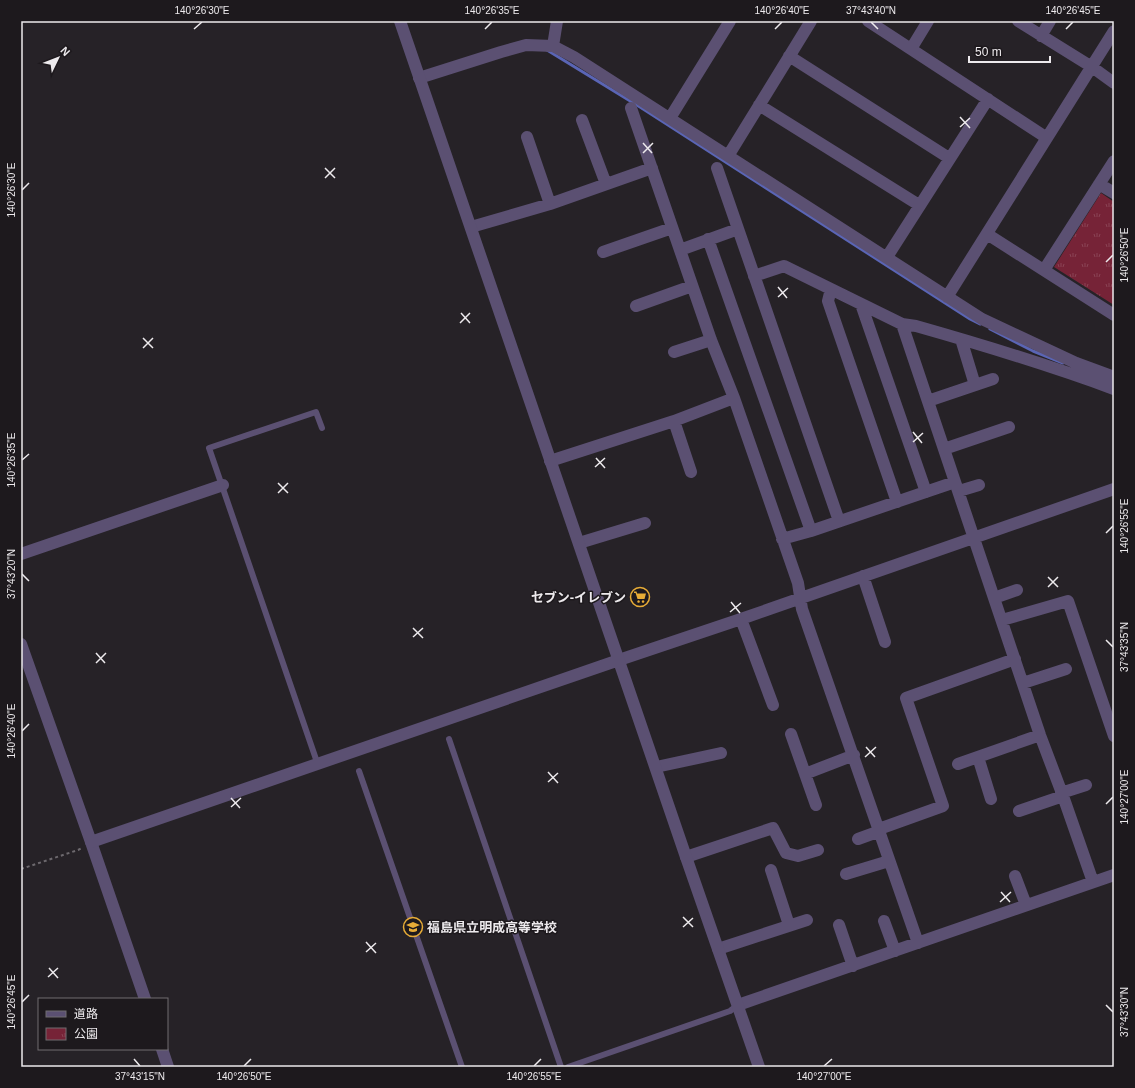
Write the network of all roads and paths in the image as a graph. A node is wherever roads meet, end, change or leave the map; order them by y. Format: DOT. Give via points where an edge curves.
graph roads {
  1 [pos="400,21"];
  2 [pos="557,21"];
  3 [pos="730,21"];
  4 [pos="811,21"];
  5 [pos="868,21"];
  6 [pos="928,21"];
  7 [pos="1018,21"];
  8 [pos="1050,21"];
  9 [pos="1114,31"];
  10 [pos="1041,36"];
  11 [pos="553,46"];
  12 [pos="910,49"];
  13 [pos="789,56"];
  14 [pos="1092,67"];
  15 [pos="419,78"];
  16 [pos="1114,83"];
  17 [pos="988,99"];
  18 [pos="759,105"];
  19 [pos="631,108"];
  20 [pos="670,118"];
  21 [pos="582,120"];
  22 [pos="527,137"];
  23 [pos="1047,138"];
  24 [pos="728,156"];
  25 [pos="949,158"];
  26 [pos="1114,161"];
  27 [pos="652,168"];
  28 [pos="717,168"];
  29 [pos="606,184"];
  30 [pos="1099,184"];
  31 [pos="1114,193"];
  32 [pos="550,204"];
  33 [pos="919,205"];
  34 [pos="471,227"];
  35 [pos="672,228"];
  36 [pos="738,229"];
  37 [pos="987,234"];
  38 [pos="708,239"];
  39 [pos="680,250"];
  40 [pos="602,252"];
  41 [pos="887,257"];
  42 [pos="1044,270"];
  43 [pos="754,276"];
  44 [pos="692,286"];
  45 [pos="831,289"];
  46 [pos="947,297"];
  47 [pos="861,304"];
  48 [pos="636,306"];
  49 [pos="1114,315"];
  50 [pos="902,324"];
  51 [pos="961,339"];
  52 [pos="711,340"];
  53 [pos="674,352"];
  54 [pos="1114,377"];
  55 [pos="993,379"];
  56 [pos="975,385"];
  57 [pos="1114,389"];
  58 [pos="734,398"];
  59 [pos="928,400"];
  60 [pos="674,421"];
  61 [pos="1009,427"];
  62 [pos="322,428"];
  63 [pos="944,449"];
  64 [pos="550,461"];
  65 [pos="691,472"];
  66 [pos="223,485"];
  67 [pos="979,485"];
  68 [pos="957,487"];
  69 [pos="1114,489"];
  70 [pos="926,492"];
  71 [pos="897,502"];
  72 [pos="839,521"];
  73 [pos="645,522"];
  74 [pos="811,531"];
  75 [pos="974,538"];
  76 [pos="782,539"];
  77 [pos="579,543"];
  78 [pos="21,554"];
  79 [pos="863,576"];
  80 [pos="1017,590"];
  81 [pos="800,598"];
  82 [pos="994,598"];
  83 [pos="741,619"];
  84 [pos="1002,620"];
  85 [pos="886,642"];
  86 [pos="21,644"];
  87 [pos="1015,659"];
  88 [pos="619,660"];
  89 [pos="1066,669"];
  90 [pos="1022,683"];
  91 [pos="773,705"];
  92 [pos="792,734"];
  93 [pos="1040,735"];
  94 [pos="1114,736"];
  95 [pos="449,739"];
  96 [pos="721,753"];
  97 [pos="854,755"];
  98 [pos="978,757"];
  99 [pos="958,764"];
  100 [pos="318,765"];
  101 [pos="656,767"];
  102 [pos="359,771"];
  103 [pos="805,774"];
  104 [pos="1086,785"];
  105 [pos="1062,794"];
  106 [pos="991,799"];
  107 [pos="816,805"];
  108 [pos="1019,811"];
  109 [pos="879,830"];
  110 [pos="858,839"];
  111 [pos="91,842"];
  112 [pos="818,850"];
  113 [pos="686,857"];
  114 [pos="889,860"];
  115 [pos="21,870"];
  116 [pos="771,870"];
  117 [pos="846,874"];
  118 [pos="1114,875"];
  119 [pos="1016,876"];
  120 [pos="1093,882"];
  121 [pos="1026,905"];
  122 [pos="807,920"];
  123 [pos="884,921"];
  124 [pos="789,925"];
  125 [pos="839,925"];
  126 [pos="918,943"];
  127 [pos="718,949"];
  128 [pos="895,951"];
  129 [pos="853,966"];
  130 [pos="144,998"];
  131 [pos="738,1005"];
  132 [pos="162,1050"];
  133 [pos="168,1067"];
  134 [pos="462,1067"];
  135 [pos="561,1067"];
  136 [pos="568,1067"];
  137 [pos="759,1067"];
  1 -- 15 [label="street"];
  2 -- 11 [label="street"];
  3 -- 20 [label="street"];
  4 -- 13 [label="street"];
  5 -- 12 [label="street"];
  6 -- 12 [label="street"];
  7 -- 10 [label="street"];
  8 -- 10 [label="street"];
  9 -- 14 [label="street"];
  10 -- 14 [label="street"];
  11 -- 15 [label="street" via="526,45"];
  11 -- 20 [label="street"];
  12 -- 17 [label="street"];
  13 -- 18 [label="street"];
  13 -- 25 [label="street"];
  14 -- 16 [label="street"];
  14 -- 23 [label="street"];
  15 -- 34 [label="street"];
  17 -- 23 [label="street"];
  17 -- 25 [label="street"];
  18 -- 24 [label="street"];
  18 -- 33 [label="street"];
  19 -- 27 [label="street"];
  20 -- 24 [label="street"];
  21 -- 29 [label="street"];
  22 -- 32 [label="street"];
  23 -- 37 [label="street"];
  24 -- 41 [label="street"];
  25 -- 33 [label="street"];
  26 -- 30 [label="street"];
  27 -- 29 [label="street"];
  27 -- 35 [label="street"];
  28 -- 36 [label="street"];
  29 -- 32 [label="street"];
  30 -- 31 [label="street"];
  30 -- 42 [label="street"];
  32 -- 34 [label="street"];
  33 -- 41 [label="street"];
  34 -- 64 [label="street"];
  35 -- 39 [label="street"];
  35 -- 40 [label="street"];
  36 -- 38 [label="street"];
  36 -- 43 [label="street"];
  37 -- 42 [label="street"];
  37 -- 46 [label="street"];
  38 -- 39 [label="street"];
  38 -- 74 [label="street"];
  39 -- 44 [label="street"];
  41 -- 46 [label="street"];
  42 -- 49 [label="street"];
  43 -- 45 [label="street" via="784,266"];
  43 -- 72 [label="street"];
  44 -- 48 [label="street"];
  44 -- 52 [label="street"];
  45 -- 47 [label="street"];
  45 -- 71 [label="street" via="828,301"];
  46 -- 54 [label="street" via="982,319 1076,363"];
  47 -- 50 [label="street"];
  47 -- 70 [label="street"];
  50 -- 51 [label="street"];
  50 -- 59 [label="street"];
  51 -- 56 [label="street"];
  51 -- 57 [label="street"];
  52 -- 53 [label="street"];
  52 -- 58 [label="street"];
  55 -- 56 [label="street"];
  56 -- 59 [label="street"];
  58 -- 60 [label="street"];
  58 -- 76 [label="street"];
  59 -- 63 [label="street"];
  60 -- 64 [label="street"];
  60 -- 65 [label="street"];
  61 -- 63 [label="street"];
  62 -- 66 [label="lane" via="316,412 209,448"];
  63 -- 68 [label="street"];
  64 -- 77 [label="street"];
  66 -- 78 [label="street"];
  66 -- 100 [label="lane"];
  67 -- 68 [label="street"];
  68 -- 70 [label="street"];
  68 -- 75 [label="street"];
  69 -- 75 [label="street"];
  70 -- 71 [label="street"];
  71 -- 72 [label="street"];
  72 -- 74 [label="street"];
  73 -- 77 [label="street"];
  74 -- 76 [label="street"];
  75 -- 79 [label="street"];
  75 -- 82 [label="street"];
  76 -- 81 [label="street" via="798,583"];
  77 -- 88 [label="street"];
  79 -- 81 [label="street"];
  79 -- 85 [label="street"];
  80 -- 82 [label="street"];
  81 -- 83 [label="street"];
  81 -- 97 [label="street"];
  82 -- 84 [label="street"];
  83 -- 88 [label="street"];
  83 -- 91 [label="street"];
  84 -- 87 [label="street"];
  84 -- 94 [label="street" via="1068,601"];
  86 -- 111 [label="street"];
  87 -- 90 [label="street"];
  87 -- 109 [label="street" via="906,698 944,806"];
  88 -- 100 [label="street"];
  88 -- 101 [label="street"];
  89 -- 90 [label="street"];
  90 -- 93 [label="street"];
  92 -- 103 [label="street"];
  93 -- 98 [label="street"];
  93 -- 105 [label="street"];
  95 -- 135 [label="lane"];
  96 -- 101 [label="street"];
  97 -- 103 [label="street"];
  97 -- 109 [label="street"];
  98 -- 99 [label="street"];
  98 -- 106 [label="street"];
  100 -- 111 [label="street"];
  101 -- 113 [label="street"];
  102 -- 134 [label="lane"];
  103 -- 107 [label="street"];
  104 -- 105 [label="street"];
  105 -- 108 [label="street"];
  105 -- 120 [label="street"];
  109 -- 110 [label="street"];
  109 -- 114 [label="street"];
  111 -- 115 [label="path" via="78,850"];
  111 -- 130 [label="street"];
  112 -- 113 [label="street" via="798,856 786,853 773,828"];
  113 -- 127 [label="street"];
  114 -- 117 [label="street"];
  114 -- 126 [label="street"];
  116 -- 124 [label="street"];
  118 -- 120 [label="street"];
  119 -- 121 [label="street"];
  120 -- 121 [label="street"];
  121 -- 126 [label="street"];
  122 -- 124 [label="street"];
  123 -- 128 [label="street"];
  124 -- 127 [label="street"];
  125 -- 129 [label="street"];
  126 -- 128 [label="street"];
  127 -- 131 [label="street"];
  128 -- 129 [label="street"];
  129 -- 131 [label="street"];
  131 -- 136 [label="lane" via="730,1011"];
  131 -- 137 [label="street"];
  132 -- 133 [label="street"];
}
